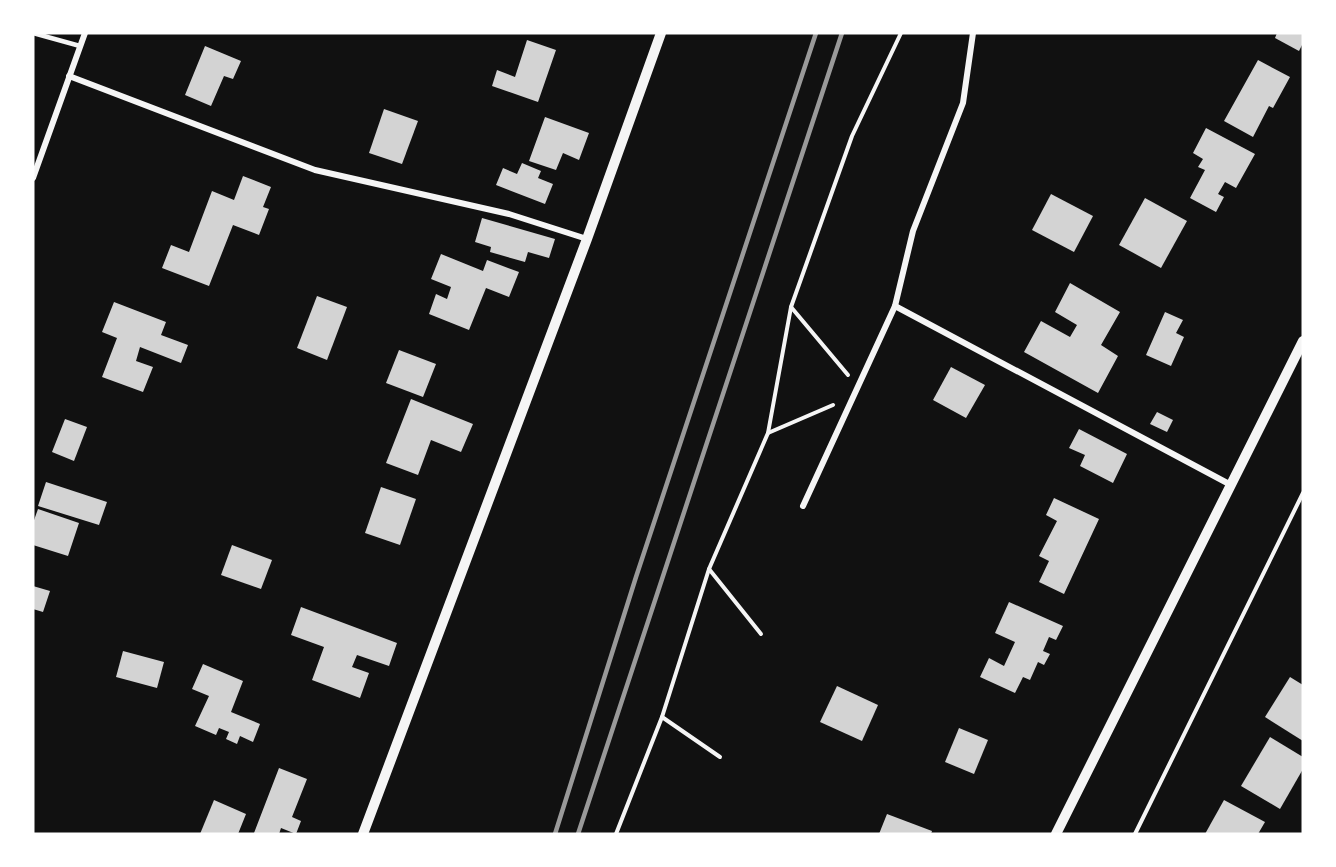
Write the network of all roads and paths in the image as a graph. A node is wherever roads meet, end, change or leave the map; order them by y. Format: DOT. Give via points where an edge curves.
graph roads {
  1 [pos="33,33"];
  2 [pos="85,33"];
  3 [pos="661,33"];
  4 [pos="901,33"];
  5 [pos="973,33"];
  6 [pos="80,46"];
  7 [pos="69,76"];
  8 [pos="33,178"];
  9 [pos="588,239"];
  10 [pos="895,306"];
  11 [pos="791,307"];
  12 [pos="1303,341"];
  13 [pos="858,387"];
  14 [pos="854,396"];
  15 [pos="768,433"];
  16 [pos="1231,484"];
  17 [pos="1303,493"];
  18 [pos="803,506"];
  19 [pos="710,569"];
  20 [pos="761,634"];
  21 [pos="662,717"];
  22 [pos="720,756"];
  23 [pos="363,834"];
  24 [pos="616,834"];
  25 [pos="1056,834"];
  26 [pos="1135,834"];
  1 -- 6 [label="lane"];
  2 -- 6 [label="street"];
  3 -- 9 [label="street"];
  4 -- 11 [label="path" via="852,136"];
  5 -- 10 [label="street" via="963,104 913,231"];
  6 -- 7 [label="street"];
  7 -- 8 [label="street"];
  7 -- 9 [label="street" via="315,170 509,214"];
  9 -- 23 [label="street"];
  10 -- 13 [label="street"];
  10 -- 16 [label="street"];
  11 -- 13 [label="path"];
  11 -- 15 [label="path"];
  12 -- 16 [label="street"];
  13 -- 14 [label="street"];
  14 -- 15 [label="path"];
  14 -- 18 [label="street"];
  15 -- 19 [label="path"];
  16 -- 25 [label="street"];
  17 -- 26 [label="path"];
  19 -- 20 [label="path"];
  19 -- 21 [label="path"];
  21 -- 22 [label="path"];
  21 -- 24 [label="path"];
}
